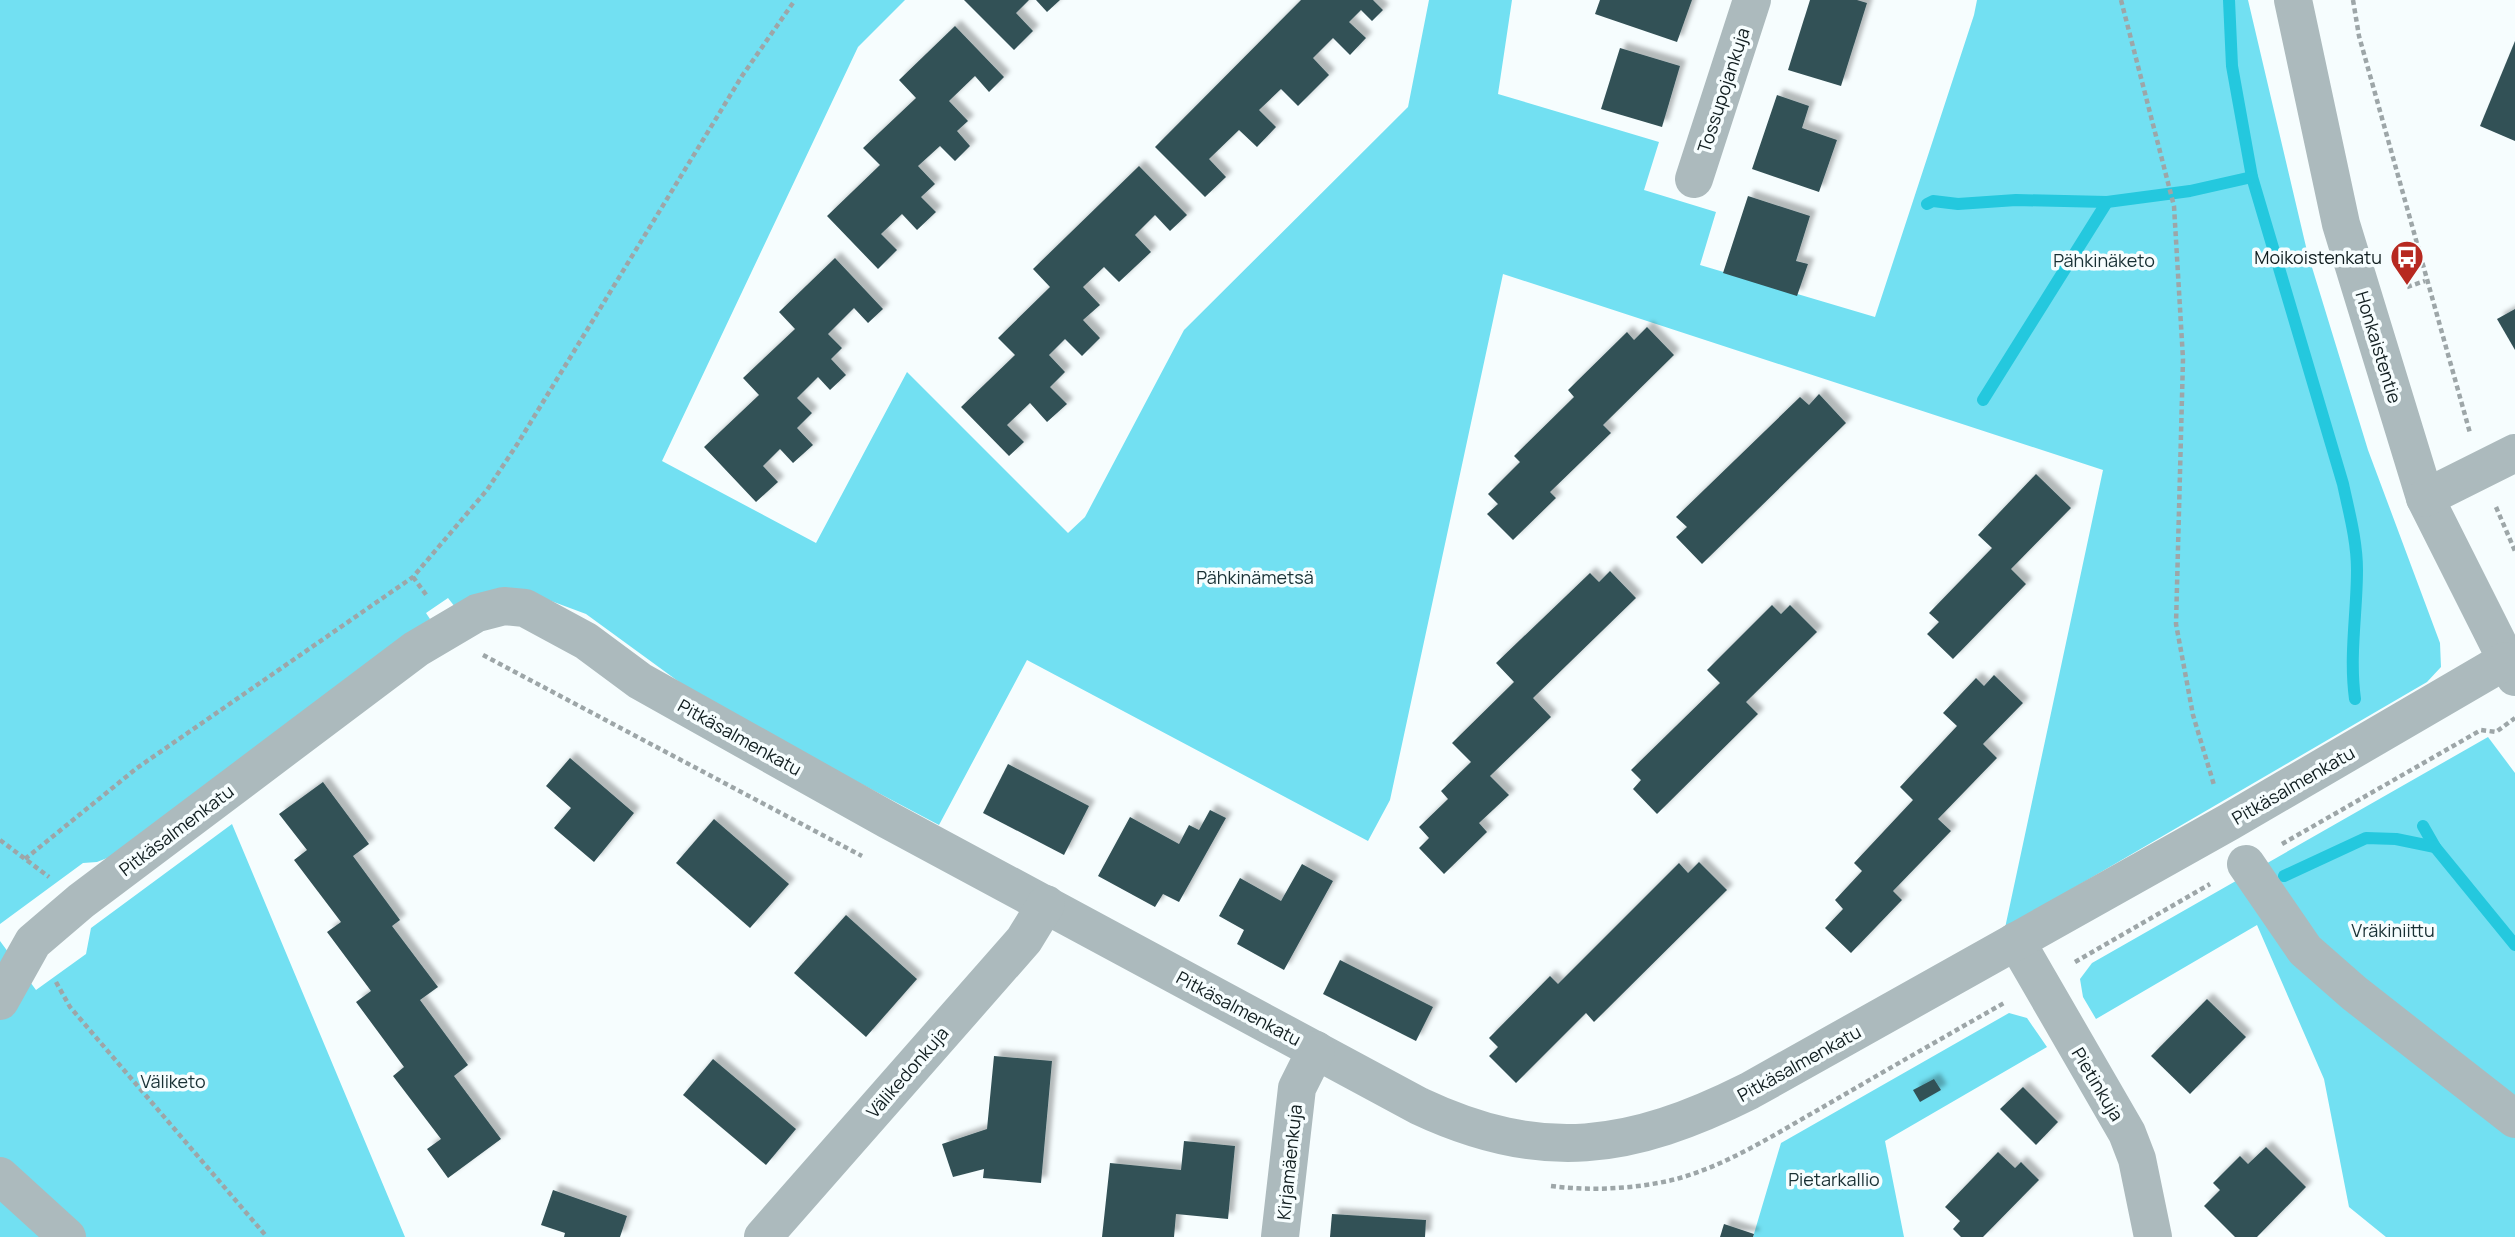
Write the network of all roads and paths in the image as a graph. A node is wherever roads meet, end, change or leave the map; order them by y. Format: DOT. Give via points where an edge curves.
graph roads {
  1 [pos="795,0"];
  2 [pos="1752,0"];
  3 [pos="2121,0"];
  4 [pos="2293,0"];
  5 [pos="2353,0"];
  6 [pos="1694,179"];
  7 [pos="2426,281"];
  8 [pos="2407,287"];
  9 [pos="2515,453"];
  10 [pos="2481,469"];
  11 [pos="2425,498"];
  12 [pos="2515,551"];
  13 [pos="2510,669"];
  14 [pos="2515,718"];
  15 [pos="2496,732"];
  16 [pos="2217,795"];
  17 [pos="0,840"];
  18 [pos="25,859"];
  19 [pos="2246,864"];
  20 [pos="81,901"];
  21 [pos="1046,904"];
  22 [pos="2016,941"];
  23 [pos="33,942"];
  24 [pos="0,1002"];
  25 [pos="1316,1049"];
  26 [pos="2515,1119"];
  27 [pos="0,1176"];
  28 [pos="67,1237"];
  29 [pos="267,1237"];
  30 [pos="763,1237"];
  31 [pos="1280,1237"];
  32 [pos="2153,1237"];
  1 -- 18 [label="path" via="742,76 512,453 487,490 413,577 137,768"];
  2 -- 6 [label="street, Tossupojankuja"];
  3 -- 16 [label="path" via="2174,206 2183,359 2176,624 2193,715"];
  4 -- 11 [label="street, Honkaistentie" via="2342,224"];
  5 -- 7 [label="path"];
  7 -- 8 [label="path"];
  7 -- 10 [label="path"];
  9 -- 10 [label="street"];
  10 -- 11 [label="street"];
  10 -- 12 [label="path"];
  11 -- 13 [label="street, Honkaistentie"];
  13 -- 22 [label="street, Pitkäsalmenkatu"];
  14 -- 15 [label="path"];
  17 -- 18 [label="path"];
  18 -- 20 [label="path"];
  19 -- 26 [label="street" via="2305,950"];
  20 -- 21 [label="street, Pitkäsalmenkatu" via="416,649 477,613 504,606 525,608 553,622 640,681"];
  20 -- 23 [label="street, Pitkäsalmenkatu"];
  21 -- 25 [label="street, Pitkäsalmenkatu"];
  21 -- 30 [label="street, Välikedonkuja" via="1024,940"];
  22 -- 25 [label="street, Pitkäsalmenkatu" via="1698,1117 1592,1143 1536,1143 1456,1122"];
  22 -- 32 [label="street, Pietinkuja" via="2127,1133"];
  23 -- 24 [label="street"];
  23 -- 29 [label="path" via="70,1007"];
  25 -- 31 [label="street, Kirjamäenkuja" via="1297,1088"];
  27 -- 28 [label="street"];
}
